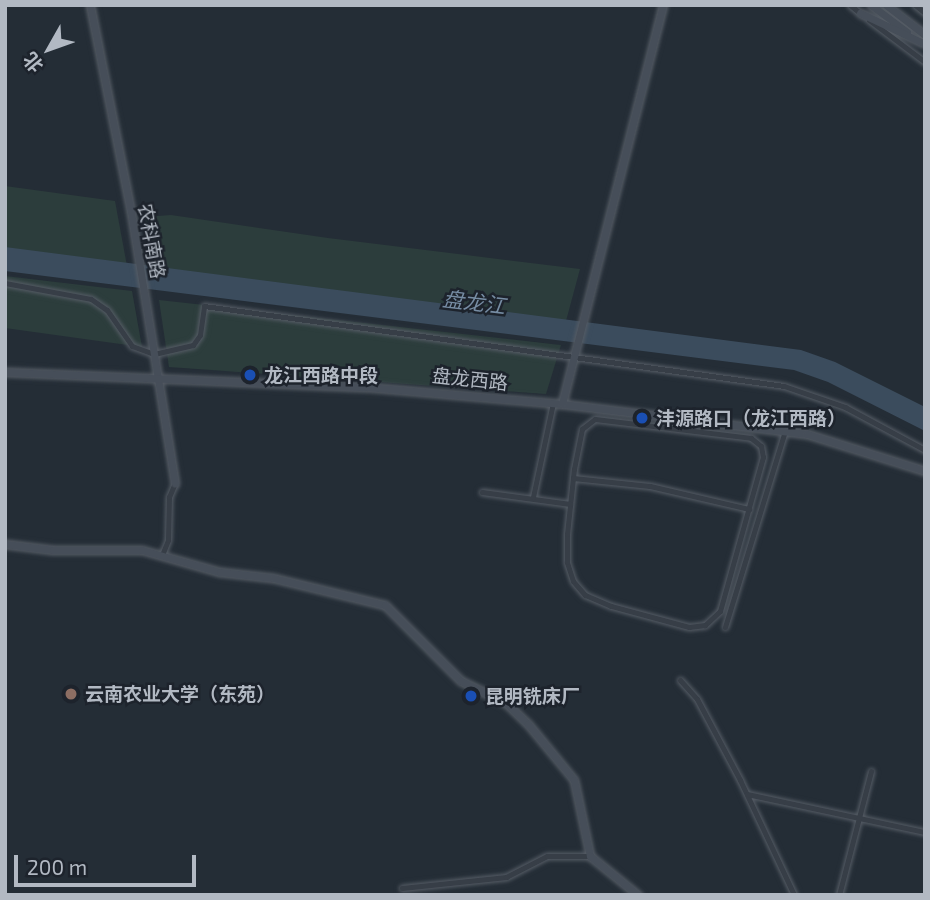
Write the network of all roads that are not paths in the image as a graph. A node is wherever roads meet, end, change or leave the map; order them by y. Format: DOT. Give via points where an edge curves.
graph roads {
  1 [pos="90,5"];
  2 [pos="663,5"];
  3 [pos="850,5"];
  4 [pos="872,5"];
  5 [pos="886,5"];
  6 [pos="915,5"];
  7 [pos="860,13"];
  8 [pos="925,13"];
  9 [pos="925,35"];
  10 [pos="924,44"];
  11 [pos="925,62"];
  12 [pos="5,283"];
  13 [pos="154,354"];
  14 [pos="574,360"];
  15 [pos="5,372"];
  16 [pos="156,377"];
  17 [pos="553,403"];
  18 [pos="562,404"];
  19 [pos="785,431"];
  20 [pos="925,450"];
  21 [pos="925,471"];
  22 [pos="573,478"];
  23 [pos="175,483"];
  24 [pos="482,492"];
  25 [pos="533,496"];
  26 [pos="570,505"];
  27 [pos="749,509"];
  28 [pos="5,544"];
  29 [pos="162,555"];
  30 [pos="725,627"];
  31 [pos="680,680"];
  32 [pos="871,771"];
  33 [pos="747,794"];
  34 [pos="859,818"];
  35 [pos="925,832"];
  36 [pos="590,856"];
  37 [pos="402,887"];
  38 [pos="638,895"];
  39 [pos="794,895"];
  40 [pos="839,895"];
  1 -- 13 [label="street, 农科南路"];
  2 -- 14 [label="street"];
  3 -- 7 [label="street"];
  4 -- 10 [label="street"];
  5 -- 9 [label="street"];
  6 -- 8 [label="street"];
  7 -- 10 [label="street"];
  7 -- 11 [label="street"];
  12 -- 13 [label="street" via="91,299 107,310 132,346"];
  13 -- 14 [label="street" via="193,345 200,335 204,306"];
  13 -- 16 [label="street, 农科南路"];
  14 -- 18 [label="street"];
  14 -- 20 [label="street" via="784,386 845,407"];
  15 -- 16 [label="street, 盘龙西路"];
  16 -- 17 [label="street, 盘龙西路" via="368,387"];
  16 -- 23 [label="street, 农科南路"];
  17 -- 18 [label="street, 盘龙西路"];
  17 -- 25 [label="street"];
  18 -- 19 [label="street, 盘龙西路"];
  19 -- 21 [label="street, 盘龙西路" via="866,449"];
  19 -- 30 [label="street"];
  22 -- 26 [label="street"];
  22 -- 27 [label="street" via="650,485"];
  22 -- 27 [label="street" via="582,429 591,419 751,438 764,454"];
  23 -- 29 [label="street"];
  24 -- 25 [label="street"];
  25 -- 26 [label="street"];
  26 -- 27 [label="street" via="567,562 579,589 611,606 689,627 705,625 720,611"];
  28 -- 29 [label="street" via="53,550 130,548"];
  29 -- 36 [label="street" via="220,572 332,591 396,612 448,669 506,703 567,768"];
  31 -- 33 [label="street" via="697,699"];
  32 -- 34 [label="street"];
  33 -- 34 [label="street"];
  33 -- 39 [label="street"];
  34 -- 35 [label="street"];
  34 -- 40 [label="street"];
  36 -- 37 [label="street" via="547,856 506,877"];
  36 -- 38 [label="street"];
}
